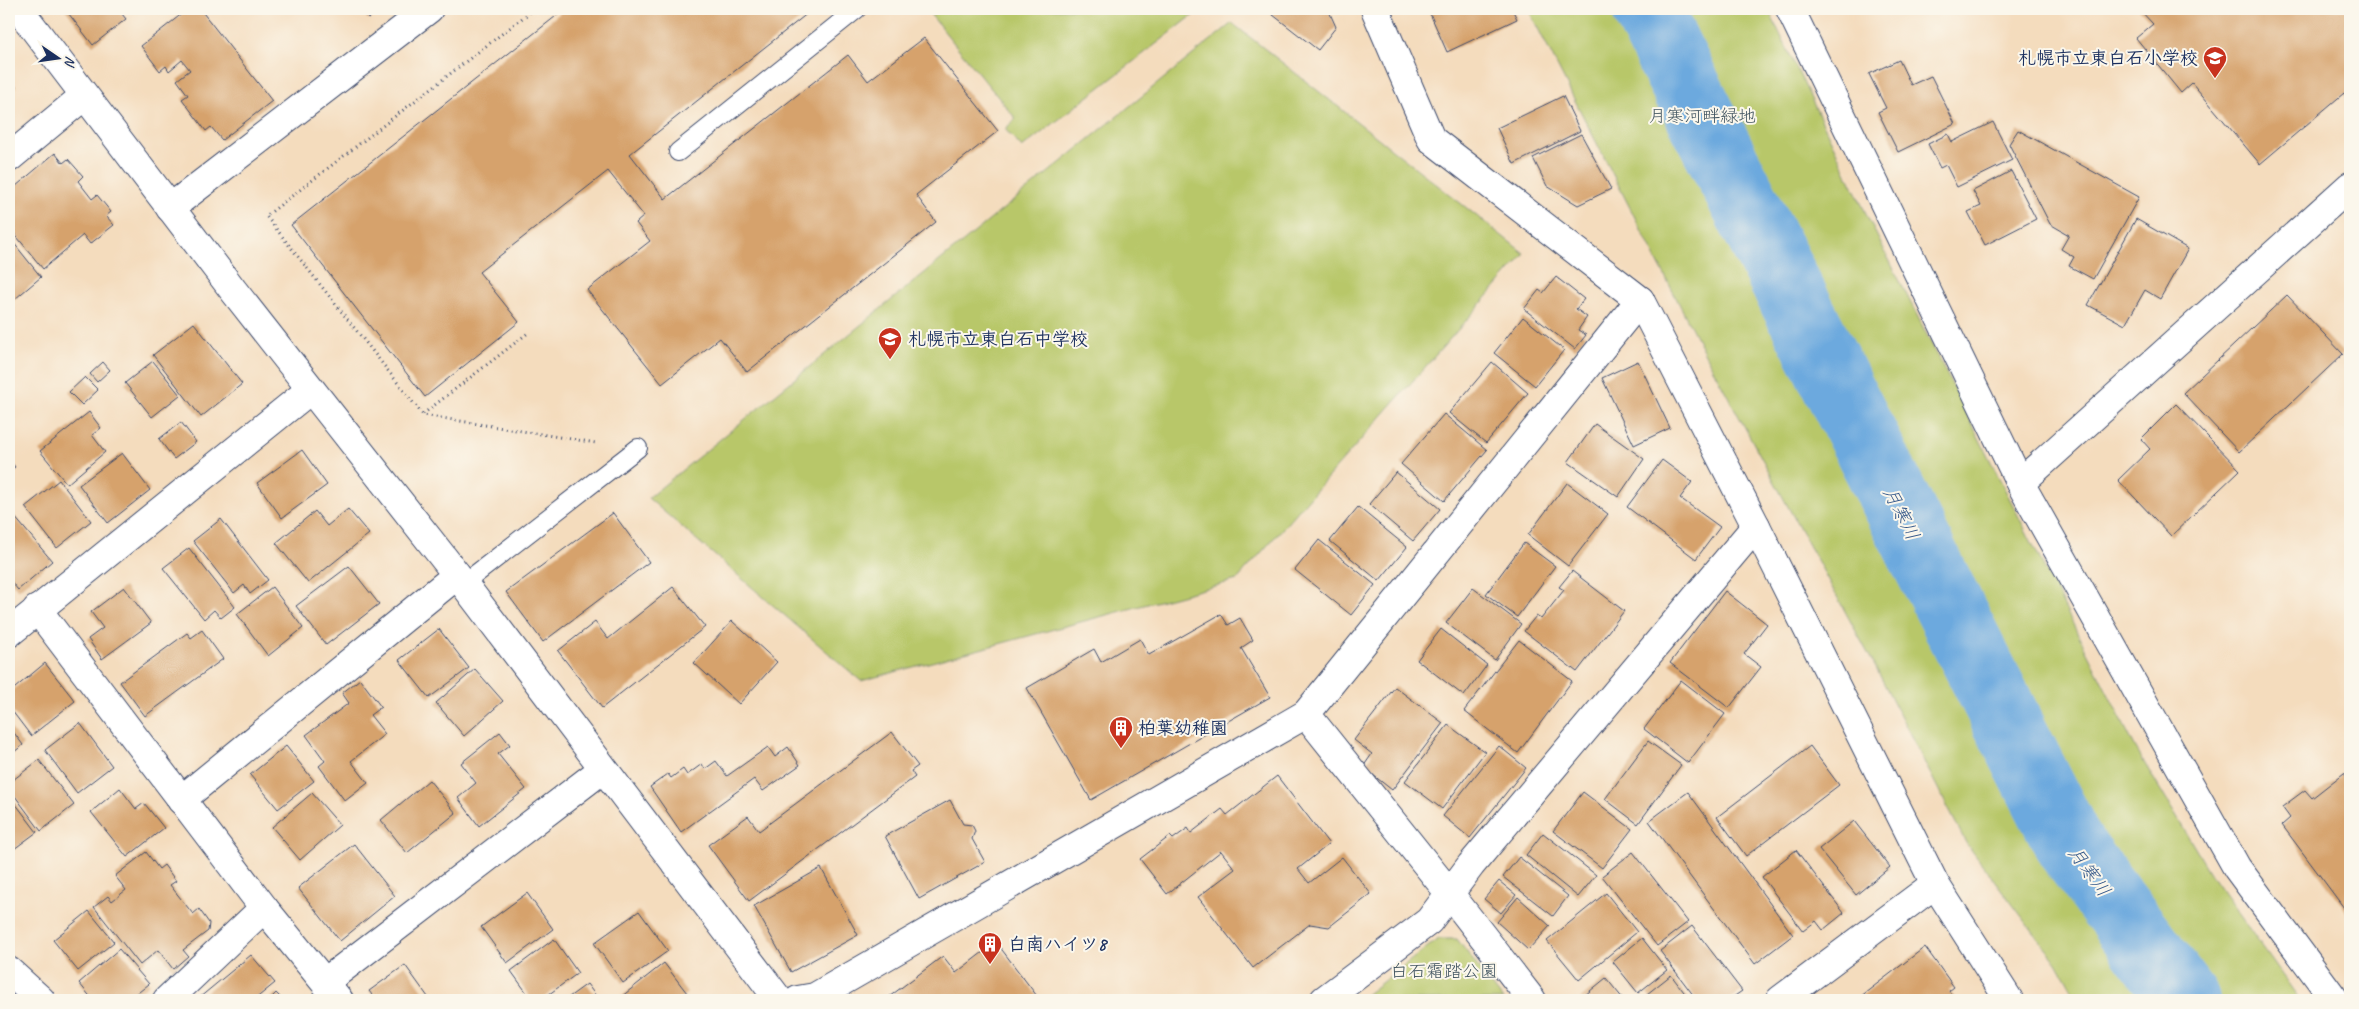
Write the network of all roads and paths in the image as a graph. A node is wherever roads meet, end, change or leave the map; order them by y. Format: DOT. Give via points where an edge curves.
graph roads {
  1 [pos="19,9"];
  2 [pos="429,9"];
  3 [pos="534,9"];
  4 [pos="857,9"];
  5 [pos="1375,9"];
  6 [pos="1790,9"];
  7 [pos="84,96"];
  8 [pos="678,152"];
  9 [pos="9,158"];
  10 [pos="2350,186"];
  11 [pos="170,208"];
  12 [pos="1640,300"];
  13 [pos="528,333"];
  14 [pos="310,390"];
  15 [pos="422,415"];
  16 [pos="598,443"];
  17 [pos="638,448"];
  18 [pos="2020,484"];
  19 [pos="1756,526"];
  20 [pos="460,580"];
  21 [pos="37,609"];
  22 [pos="9,633"];
  23 [pos="1306,714"];
  24 [pos="603,769"];
  25 [pos="181,800"];
  26 [pos="1934,884"];
  27 [pos="1450,894"];
  28 [pos="264,908"];
  29 [pos="9,971"];
  30 [pos="332,991"];
  31 [pos="41,1000"];
  32 [pos="167,1000"];
  33 [pos="779,1000"];
  34 [pos="798,1000"];
  35 [pos="1324,1000"];
  36 [pos="1532,1000"];
  37 [pos="1780,1000"];
  38 [pos="2009,1000"];
  39 [pos="2335,1000"];
  1 -- 7 [label="street"];
  2 -- 11 [label="street"];
  3 -- 15 [label="path" via="266,216"];
  4 -- 8 [label="lane"];
  5 -- 12 [label="street" via="1431,139"];
  6 -- 18 [label="street"];
  7 -- 9 [label="street"];
  7 -- 11 [label="street"];
  10 -- 18 [label="street"];
  11 -- 14 [label="street"];
  12 -- 19 [label="street"];
  12 -- 23 [label="street"];
  13 -- 15 [label="path"];
  14 -- 20 [label="street"];
  14 -- 21 [label="street"];
  15 -- 16 [label="path"];
  17 -- 20 [label="lane"];
  18 -- 39 [label="street" via="2237,868"];
  19 -- 26 [label="street"];
  19 -- 27 [label="street"];
  20 -- 24 [label="street"];
  20 -- 25 [label="street"];
  21 -- 22 [label="street"];
  21 -- 25 [label="street"];
  23 -- 27 [label="street"];
  23 -- 34 [label="street" via="815,997"];
  24 -- 30 [label="street"];
  24 -- 33 [label="street"];
  25 -- 28 [label="street"];
  26 -- 37 [label="street"];
  26 -- 38 [label="street"];
  27 -- 35 [label="street" via="1428,920"];
  27 -- 36 [label="street"];
  28 -- 30 [label="street"];
  28 -- 32 [label="street"];
  29 -- 31 [label="street"];
}
